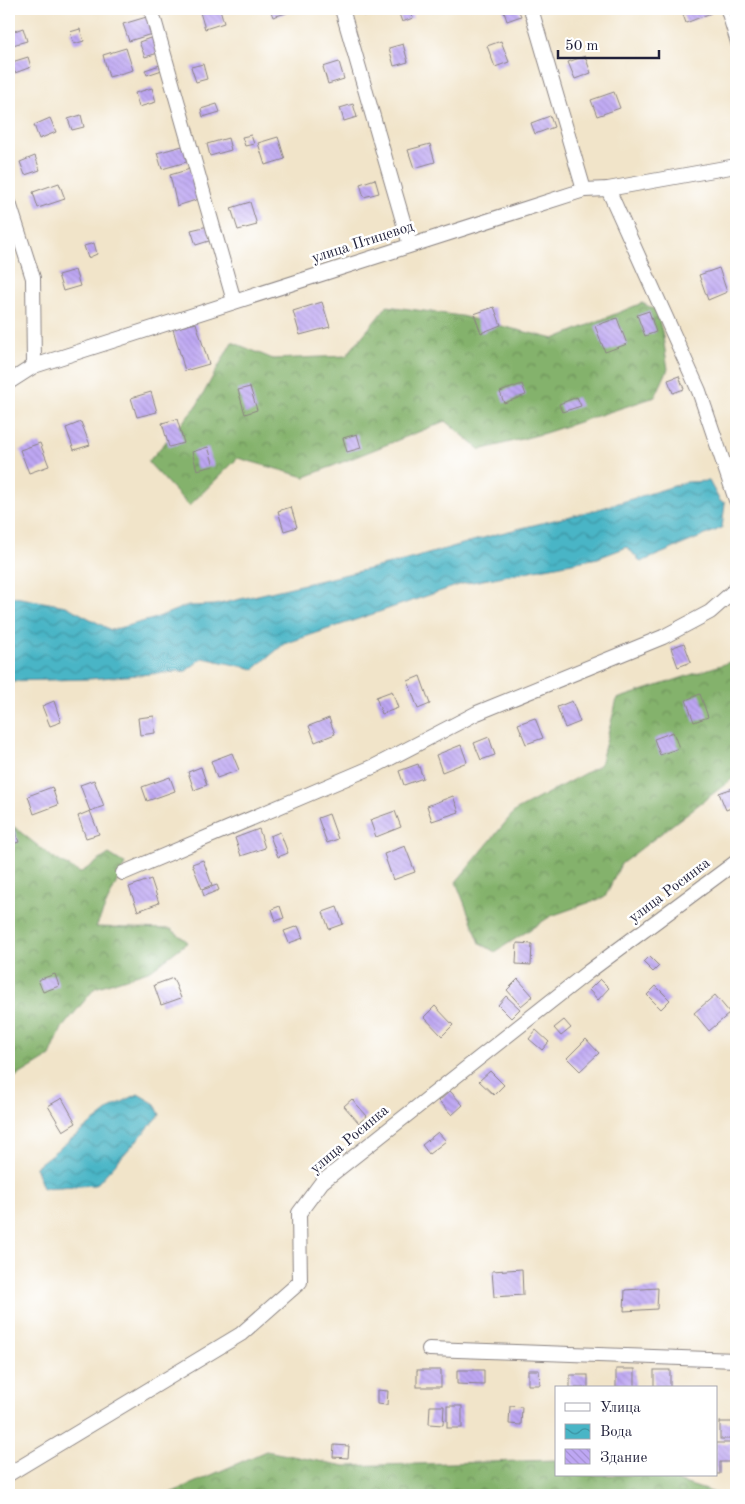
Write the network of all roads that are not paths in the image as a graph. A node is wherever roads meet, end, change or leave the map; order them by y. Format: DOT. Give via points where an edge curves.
graph roads {
  1 [pos="151,9"];
  2 [pos="342,9"];
  3 [pos="531,9"];
  4 [pos="724,9"];
  5 [pos="736,48"];
  6 [pos="736,166"];
  7 [pos="608,189"];
  8 [pos="584,190"];
  9 [pos="9,203"];
  10 [pos="410,245"];
  11 [pos="234,301"];
  12 [pos="34,366"];
  13 [pos="9,382"];
  14 [pos="736,500"];
  15 [pos="736,589"];
  16 [pos="736,862"];
  17 [pos="123,873"];
  18 [pos="429,1349"];
  19 [pos="736,1360"];
  20 [pos="9,1474"];
  1 -- 11 [label="street"];
  2 -- 10 [label="street"];
  3 -- 8 [label="street"];
  4 -- 5 [label="lane"];
  6 -- 7 [label="street, улица Птицевод"];
  7 -- 8 [label="street, улица Птицевод"];
  7 -- 14 [label="street" via="699,391"];
  8 -- 10 [label="street, улица Птицевод"];
  9 -- 12 [label="street" via="34,278"];
  10 -- 11 [label="street, улица Птицевод"];
  11 -- 12 [label="street, улица Птицевод"];
  12 -- 13 [label="street, улица Птицевод"];
  15 -- 17 [label="street" via="710,612 663,637 477,713 375,766"];
  16 -- 20 [label="street, улица Росинка" via="588,972 322,1182 299,1213 300,1282 279,1303 241,1334"];
  18 -- 19 [label="street"];
}
